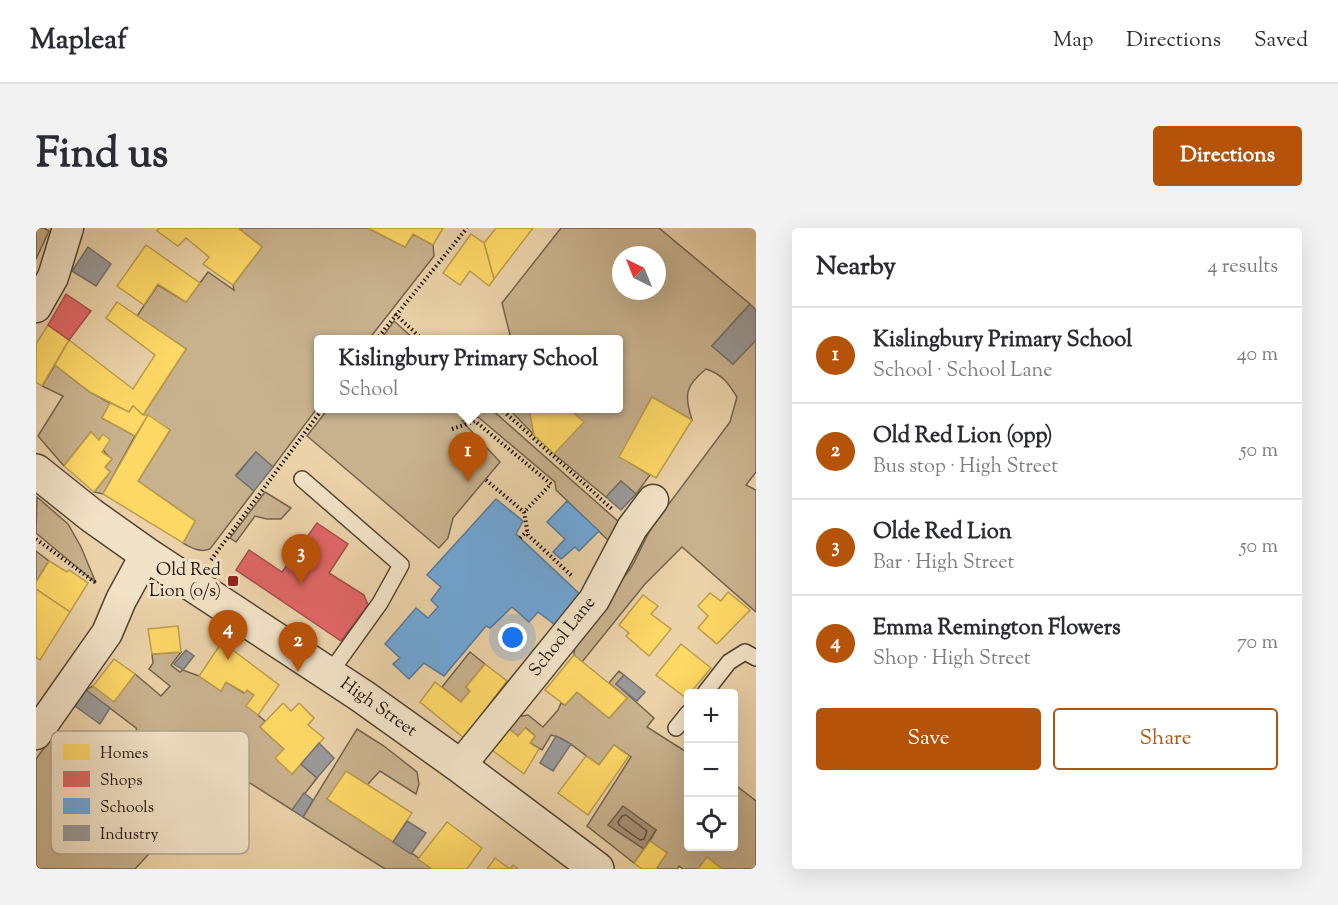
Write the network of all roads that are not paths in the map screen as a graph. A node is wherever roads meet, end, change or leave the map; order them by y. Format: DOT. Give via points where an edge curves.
graph roads {
  1 [pos="68,228"];
  2 [pos="36,307"];
  3 [pos="36,471"];
  4 [pos="302,479"];
  5 [pos="653,500"];
  6 [pos="146,554"];
  7 [pos="756,658"];
  8 [pos="329,674"];
  9 [pos="707,689"];
  10 [pos="684,718"];
  11 [pos="676,728"];
  12 [pos="36,734"];
  13 [pos="460,766"];
  14 [pos="597,869"];
  1 -- 2 [label="street" via="53,277"];
  3 -- 6 [label="street, High Street"];
  4 -- 8 [label="lane" via="401,565 380,603"];
  5 -- 13 [label="street, School Lane" via="632,528 595,598"];
  6 -- 8 [label="street, High Street"];
  6 -- 12 [label="street" via="107,633"];
  7 -- 9 [label="lane" via="745,652 729,662"];
  8 -- 13 [label="street, High Street"];
  10 -- 11 [label="lane"];
  13 -- 14 [label="street, High Street"];
}
